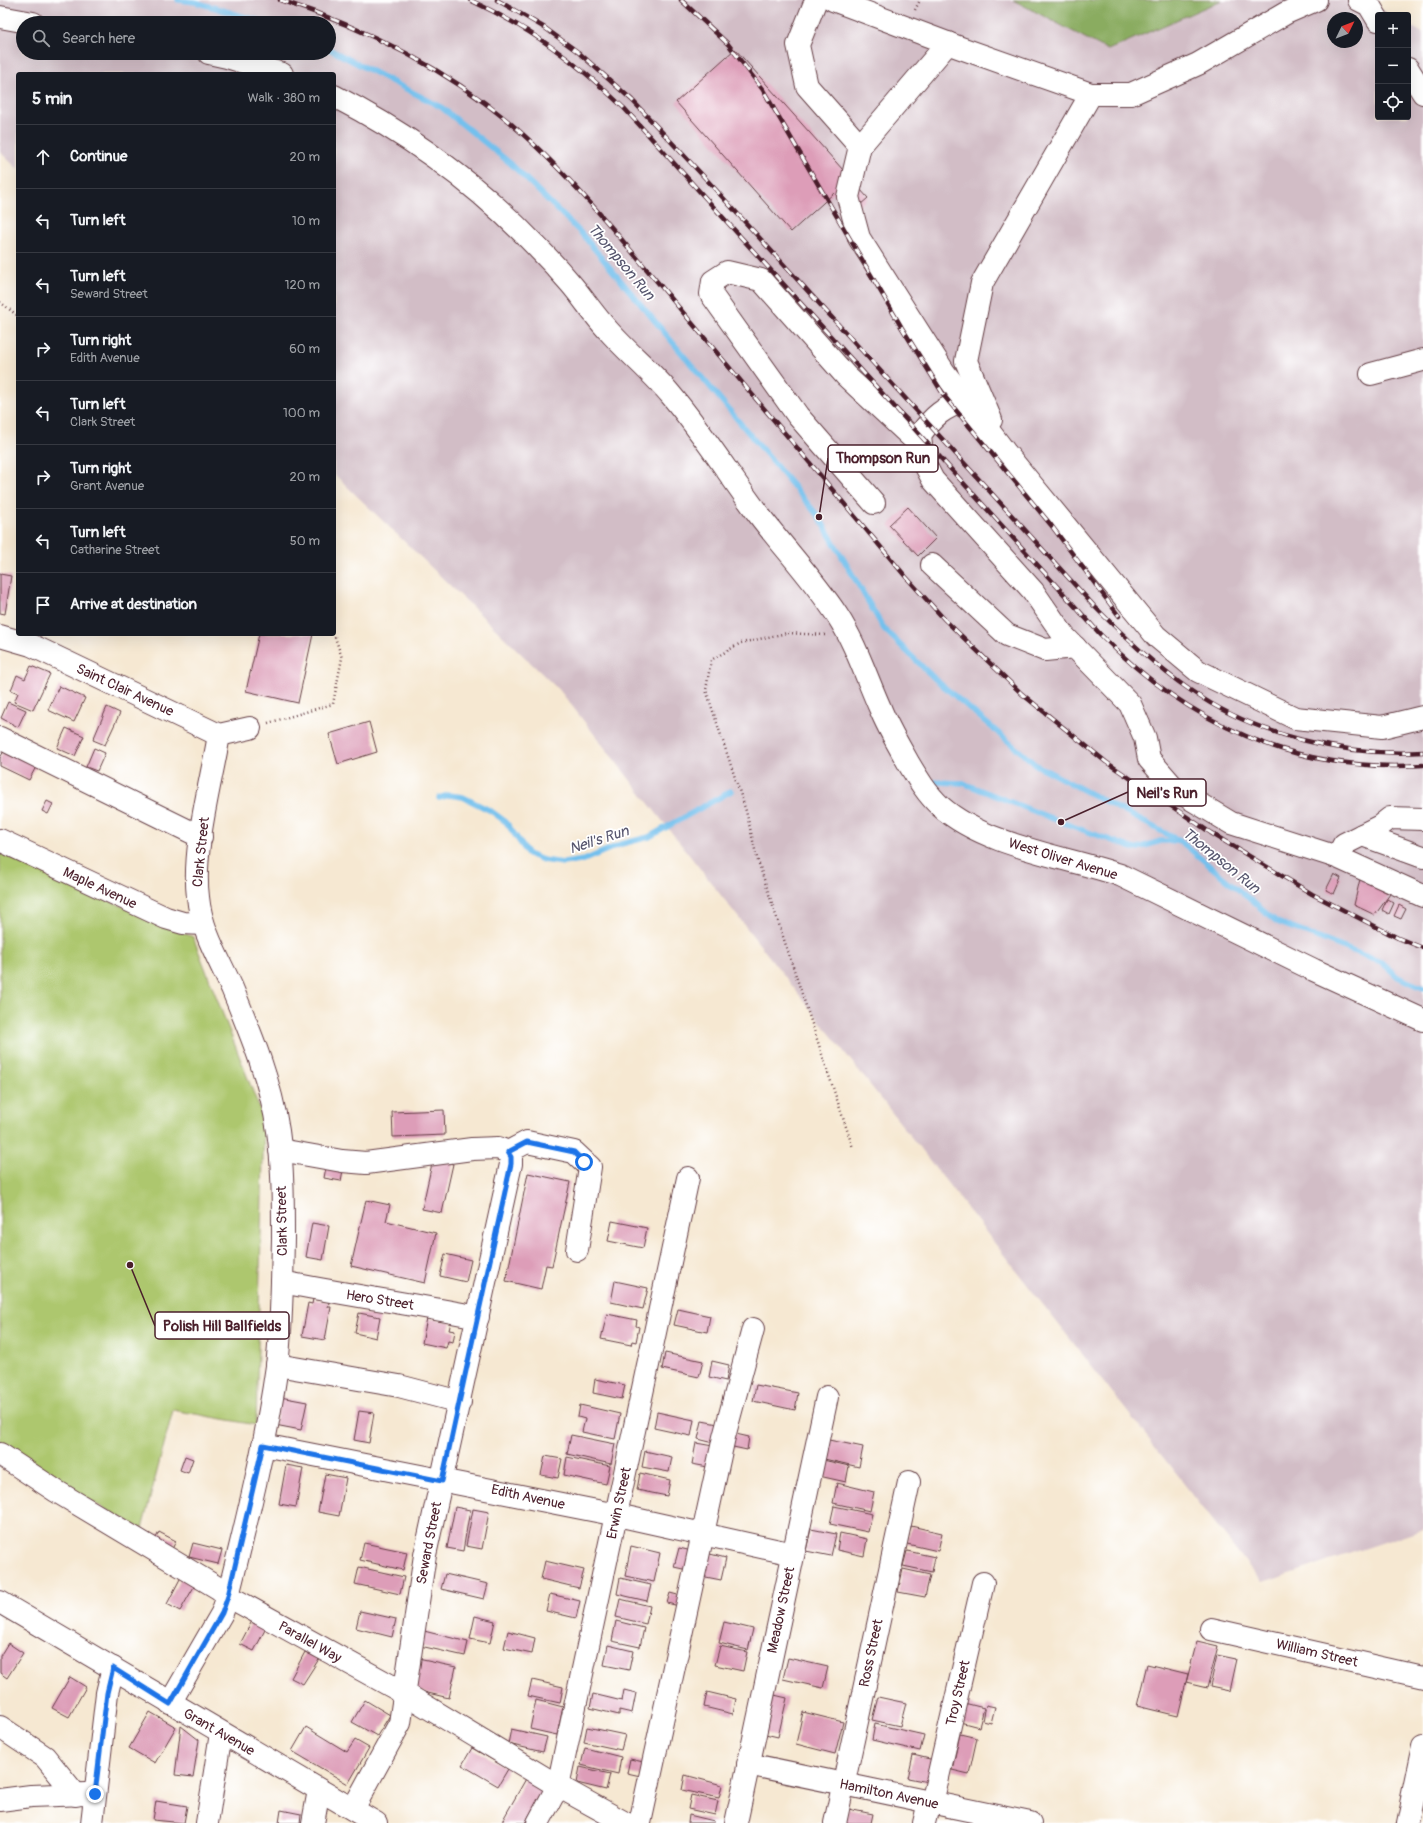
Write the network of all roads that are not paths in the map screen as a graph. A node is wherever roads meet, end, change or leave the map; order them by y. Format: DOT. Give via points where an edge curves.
graph roads {
  1 [pos="816,0"];
  2 [pos="833,0"];
  3 [pos="1316,0"];
  4 [pos="1359,0"];
  5 [pos="1375,15"];
  6 [pos="0,17"];
  7 [pos="16,20"];
  8 [pos="948,43"];
  9 [pos="237,60"];
  10 [pos="276,72"];
  11 [pos="1411,74"];
  12 [pos="1423,93"];
  13 [pos="1091,94"];
  14 [pos="336,97"];
  15 [pos="860,146"];
  16 [pos="1423,360"];
  17 [pos="1371,374"];
  18 [pos="966,400"];
  19 [pos="921,446"];
  20 [pos="1005,452"];
  21 [pos="874,504"];
  22 [pos="932,565"];
  23 [pos="0,636"];
  24 [pos="1075,647"];
  25 [pos="1423,717"];
  26 [pos="250,728"];
  27 [pos="219,735"];
  28 [pos="0,738"];
  29 [pos="1423,818"];
  30 [pos="1362,835"];
  31 [pos="201,837"];
  32 [pos="0,840"];
  33 [pos="1336,857"];
  34 [pos="1423,857"];
  35 [pos="1423,896"];
  36 [pos="203,924"];
  37 [pos="1423,1020"];
  38 [pos="280,1150"];
  39 [pos="508,1152"];
  40 [pos="688,1178"];
  41 [pos="577,1250"];
  42 [pos="282,1282"];
  43 [pos="478,1317"];
  44 [pos="753,1329"];
  45 [pos="277,1365"];
  46 [pos="827,1397"];
  47 [pos="460,1402"];
  48 [pos="263,1445"];
  49 [pos="0,1454"];
  50 [pos="442,1481"];
  51 [pos="908,1482"];
  52 [pos="616,1515"];
  53 [pos="704,1534"];
  54 [pos="793,1554"];
  55 [pos="983,1582"];
  56 [pos="228,1596"];
  57 [pos="0,1602"];
  58 [pos="1211,1629"];
  59 [pos="113,1668"];
  60 [pos="1423,1677"];
  61 [pos="404,1693"];
  62 [pos="170,1704"];
  63 [pos="0,1727"];
  64 [pos="221,1733"];
  65 [pos="1423,1747"];
  66 [pos="748,1764"];
  67 [pos="843,1784"];
  68 [pos="558,1786"];
  69 [pos="319,1790"];
  70 [pos="86,1794"];
  71 [pos="0,1800"];
  72 [pos="930,1802"];
  73 [pos="353,1809"];
  74 [pos="1018,1822"];
  75 [pos="92,1823"];
  76 [pos="207,1823"];
  77 [pos="313,1823"];
  78 [pos="376,1823"];
  79 [pos="538,1823"];
  80 [pos="625,1823"];
  81 [pos="640,1823"];
  82 [pos="736,1823"];
  83 [pos="835,1823"];
  84 [pos="924,1823"];
  85 [pos="1407,1823"];
  1 -- 15 [label="street" via="798,45 807,86"];
  2 -- 8 [label="street"];
  3 -- 13 [label="street" via="1286,13 1198,64 1131,94"];
  4 -- 5 [label="street" via="1369,5"];
  6 -- 7 [label="street"];
  8 -- 13 [label="street"];
  8 -- 15 [label="street"];
  9 -- 10 [label="street"];
  11 -- 12 [label="street"];
  13 -- 20 [label="street" via="982,283 966,361"];
  14 -- 37 [label="street, West Oliver Avenue" via="429,154 501,212 572,285 605,327 673,398 834,611 860,658 880,710 921,785 938,804 977,831 1120,876"];
  15 -- 18 [label="street" via="848,197 859,238 944,372"];
  16 -- 17 [label="street"];
  18 -- 19 [label="street" via="951,404 928,422 920,435"];
  18 -- 20 [label="street"];
  19 -- 21 [label="street" via="846,376 761,280 727,272 713,281 711,294 798,416"];
  19 -- 24 [label="street" via="922,459 933,480 1033,591 1064,636"];
  20 -- 25 [label="street" via="1156,636 1198,671 1295,718 1382,727"];
  22 -- 24 [label="street" via="1007,636 1045,650"];
  23 -- 27 [label="street, Saint Clair Avenue" via="30,645"];
  24 -- 33 [label="street" via="1130,704 1145,738 1149,759 1176,790 1231,823"];
  26 -- 27 [label="street"];
  27 -- 31 [label="street, Clark Street"];
  28 -- 31 [label="street"];
  29 -- 30 [label="street" via="1390,818"];
  30 -- 33 [label="street" via="1344,844"];
  30 -- 34 [label="street"];
  31 -- 36 [label="street, Clark Street" via="196,876"];
  32 -- 36 [label="street, Maple Avenue" via="166,918 183,923"];
  33 -- 35 [label="street"];
  36 -- 38 [label="street, Clark Street" via="256,1049 275,1113"];
  38 -- 39 [label="street" via="366,1163 472,1149 498,1148"];
  38 -- 42 [label="street, Clark Street"];
  39 -- 41 [label="street" via="527,1142 574,1152 590,1167"];
  39 -- 43 [label="street, Seward Street" via="511,1164"];
  40 -- 52 [label="street, Erwin Street"];
  42 -- 43 [label="street, Hero Street"];
  42 -- 45 [label="street, Clark Street"];
  43 -- 47 [label="street, Seward Street"];
  44 -- 53 [label="street" via="728,1419"];
  45 -- 47 [label="street" via="399,1386"];
  45 -- 48 [label="street, Clark Street"];
  46 -- 54 [label="street, Meadow Street"];
  47 -- 50 [label="street, Seward Street"];
  48 -- 50 [label="street, Edith Avenue"];
  48 -- 56 [label="street, Clark Street"];
  49 -- 56 [label="street, Parallel Way"];
  50 -- 52 [label="street, Edith Avenue"];
  50 -- 61 [label="street, Seward Street" via="425,1555"];
  51 -- 67 [label="street, Ross Street"];
  52 -- 53 [label="street, Edith Avenue"];
  52 -- 68 [label="street, Erwin Street"];
  53 -- 54 [label="street, Edith Avenue"];
  53 -- 81 [label="street"];
  54 -- 66 [label="street, Meadow Street"];
  55 -- 72 [label="street, Troy Street"];
  56 -- 61 [label="street, Parallel Way"];
  56 -- 62 [label="street, Clark Street" via="222,1613"];
  57 -- 59 [label="street, Grant Avenue"];
  58 -- 60 [label="street, William Street"];
  59 -- 62 [label="street, Grant Avenue"];
  59 -- 70 [label="street"];
  61 -- 68 [label="street, Parallel Way"];
  61 -- 73 [label="street, Seward Street" via="400,1723"];
  62 -- 64 [label="street, Grant Avenue"];
  63 -- 70 [label="street" via="45,1757"];
  64 -- 69 [label="street, Grant Avenue"];
  64 -- 76 [label="street"];
  65 -- 85 [label="street"];
  66 -- 67 [label="street, Hamilton Avenue"];
  66 -- 82 [label="street, Meadow Street"];
  67 -- 72 [label="street, Hamilton Avenue"];
  67 -- 83 [label="street, Ross Street"];
  68 -- 79 [label="street, Erwin Street"];
  68 -- 80 [label="street, Parallel Way"];
  69 -- 73 [label="street, Grant Avenue"];
  69 -- 77 [label="street"];
  70 -- 71 [label="street"];
  70 -- 75 [label="street"];
  72 -- 74 [label="street, Hamilton Avenue"];
  72 -- 84 [label="street, Troy Street"];
  73 -- 78 [label="street, Grant Avenue"];
}
